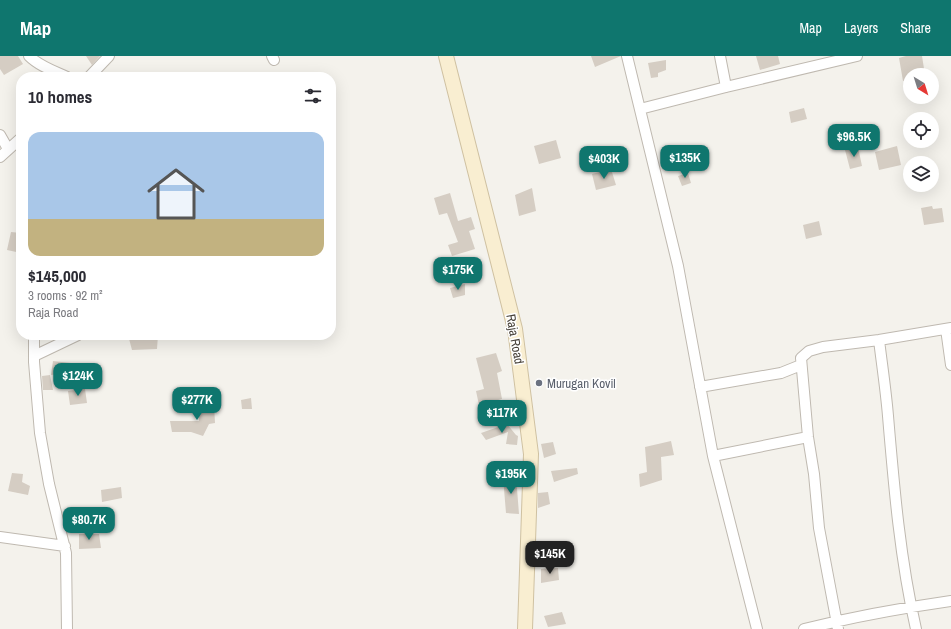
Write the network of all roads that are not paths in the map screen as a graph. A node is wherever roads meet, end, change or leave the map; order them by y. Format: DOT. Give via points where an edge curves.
graph roads {
  1 [pos="29,56"];
  2 [pos="109,56"];
  3 [pos="446,56"];
  4 [pos="627,56"];
  5 [pos="720,56"];
  6 [pos="857,56"];
  7 [pos="56,72"];
  8 [pos="94,72"];
  9 [pos="726,87"];
  10 [pos="640,109"];
  11 [pos="0,134"];
  12 [pos="16,142"];
  13 [pos="8,148"];
  14 [pos="0,157"];
  15 [pos="949,328"];
  16 [pos="34,340"];
  17 [pos="68,340"];
  18 [pos="879,340"];
  19 [pos="34,356"];
  20 [pos="801,365"];
  21 [pos="951,365"];
  22 [pos="700,387"];
  23 [pos="808,437"];
  24 [pos="713,456"];
  25 [pos="0,537"];
  26 [pos="65,546"];
  27 [pos="951,601"];
  28 [pos="911,607"];
  29 [pos="837,625"];
  30 [pos="67,629"];
  31 [pos="524,629"];
  32 [pos="757,629"];
  33 [pos="804,629"];
  34 [pos="916,629"];
  1 -- 7 [label="street" via="40,65"];
  2 -- 8 [label="street"];
  3 -- 31 [label="street, Raja Road" via="515,330 531,454"];
  4 -- 10 [label="street"];
  5 -- 9 [label="street"];
  6 -- 9 [label="street"];
  9 -- 10 [label="street"];
  10 -- 22 [label="street" via="678,266"];
  11 -- 13 [label="street"];
  12 -- 13 [label="street"];
  13 -- 14 [label="street"];
  15 -- 18 [label="street"];
  15 -- 21 [label="street"];
  16 -- 19 [label="street"];
  17 -- 19 [label="street"];
  18 -- 20 [label="street" via="809,351 801,358"];
  18 -- 28 [label="street" via="893,481"];
  19 -- 26 [label="street" via="40,433 49,484"];
  20 -- 22 [label="street" via="781,372"];
  20 -- 23 [label="street"];
  22 -- 24 [label="street"];
  23 -- 24 [label="street"];
  23 -- 29 [label="street" via="819,528"];
  24 -- 32 [label="street"];
  25 -- 26 [label="street"];
  26 -- 30 [label="street"];
  27 -- 28 [label="street"];
  28 -- 29 [label="street"];
  28 -- 34 [label="street"];
  29 -- 33 [label="street"];
}
